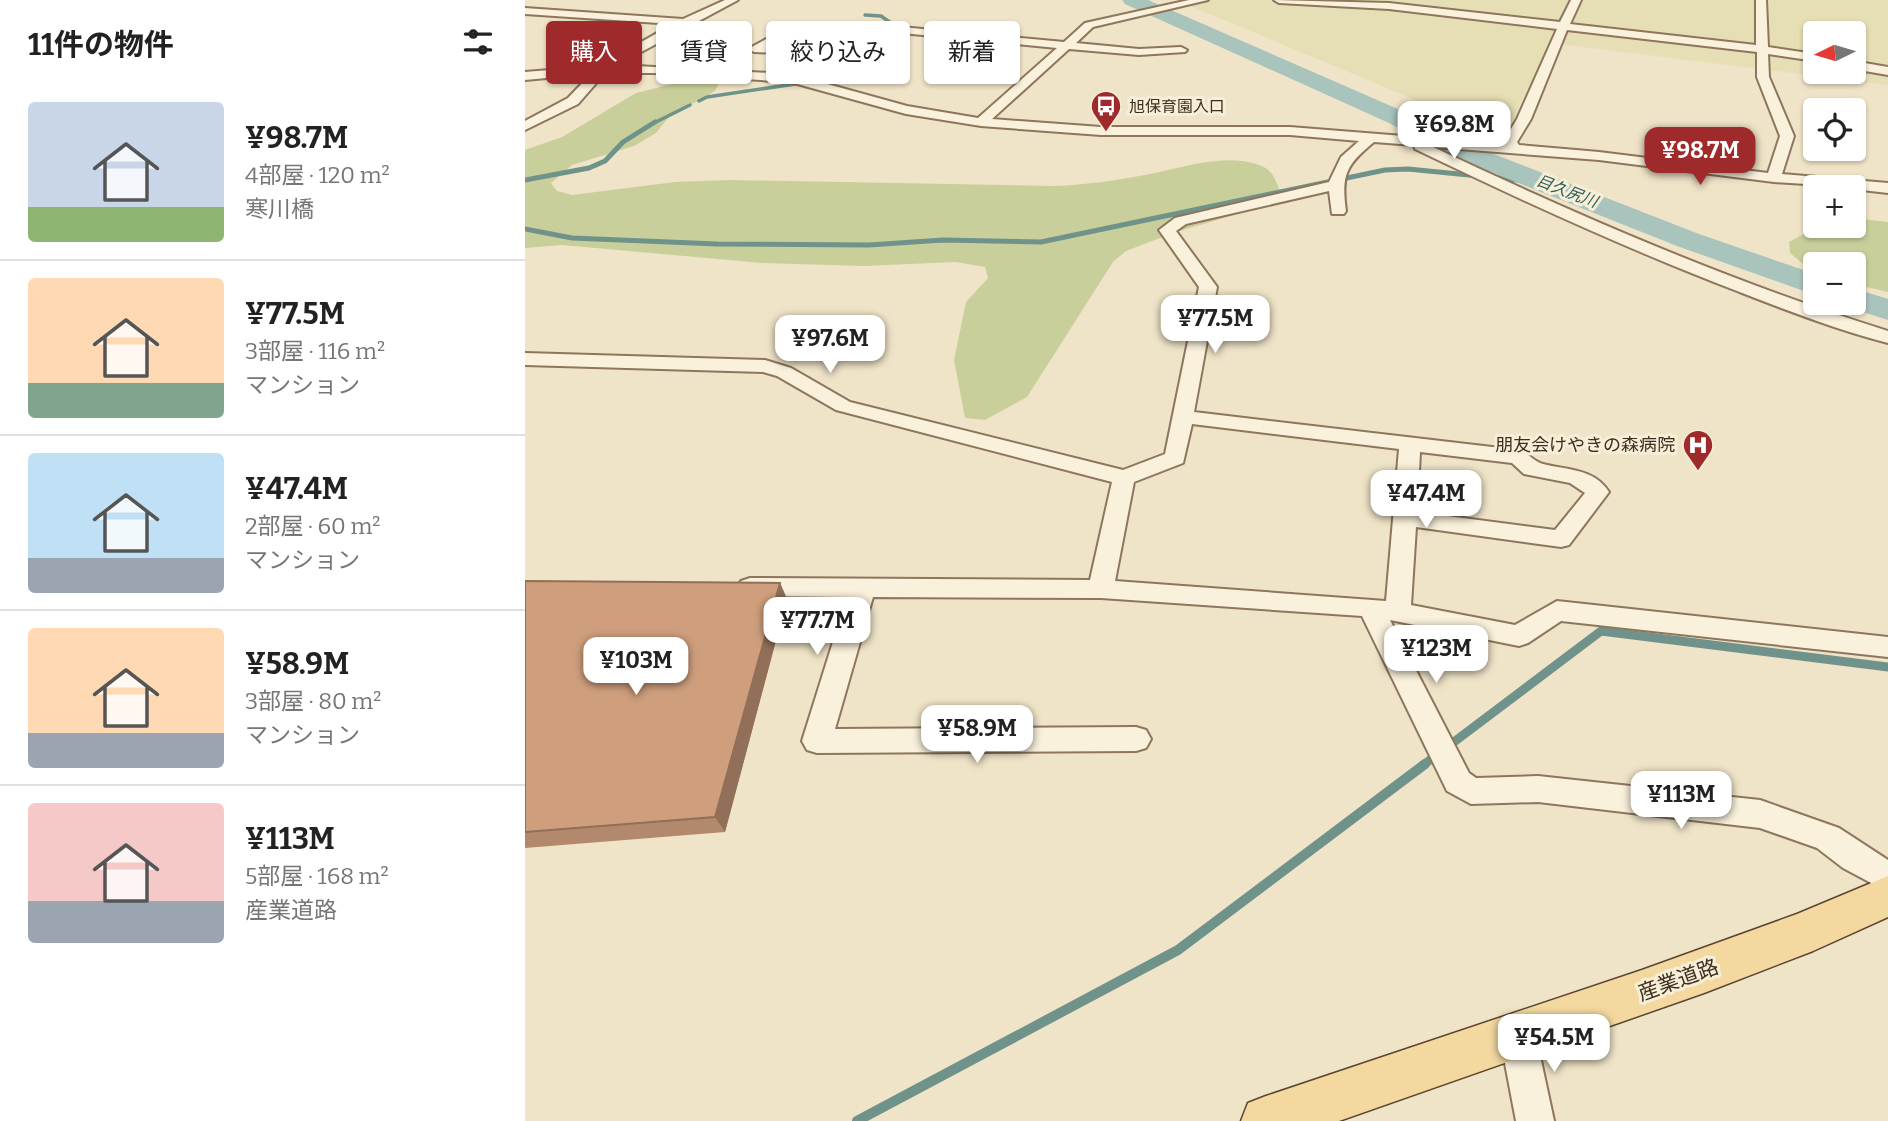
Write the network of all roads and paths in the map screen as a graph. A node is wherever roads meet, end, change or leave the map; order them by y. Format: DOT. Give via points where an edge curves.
graph roads {
  1 [pos="733,0"];
  2 [pos="1203,0"];
  3 [pos="1279,0"];
  4 [pos="1576,0"];
  5 [pos="1761,0"];
  6 [pos="525,11"];
  7 [pos="670,21"];
  8 [pos="687,21"];
  9 [pos="1564,27"];
  10 [pos="910,31"];
  11 [pos="766,43"];
  12 [pos="1064,45"];
  13 [pos="1761,49"];
  14 [pos="766,50"];
  15 [pos="1181,50"];
  16 [pos="1803,56"];
  17 [pos="1866,67"];
  18 [pos="525,68"];
  19 [pos="546,69"];
  20 [pos="642,71"];
  21 [pos="1888,71"];
  22 [pos="546,74"];
  23 [pos="525,76"];
  24 [pos="766,77"];
  25 [pos="588,84"];
  26 [pos="819,84"];
  27 [pos="981,122"];
  28 [pos="525,125"];
  29 [pos="1372,137"];
  30 [pos="1410,140"];
  31 [pos="1514,148"];
  32 [pos="1774,178"];
  33 [pos="1334,185"];
  34 [pos="1888,188"];
  35 [pos="1338,211"];
  36 [pos="1888,337"];
  37 [pos="525,359"];
  38 [pos="1183,417"];
  39 [pos="1410,444"];
  40 [pos="1124,478"];
  41 [pos="1405,518"];
  42 [pos="728,587"];
  43 [pos="863,587"];
  44 [pos="1101,589"];
  45 [pos="1370,607"];
  46 [pos="1398,612"];
  47 [pos="1888,647"];
  48 [pos="1136,739"];
  49 [pos="1888,877"];
  50 [pos="1888,896"];
  51 [pos="1518,1037"];
  52 [pos="1266,1121"];
  53 [pos="1535,1121"];
  1 -- 8 [label="street"];
  2 -- 12 [label="street" via="1090,25"];
  3 -- 9 [label="street" via="1388,6"];
  4 -- 9 [label="street"];
  5 -- 13 [label="street"];
  6 -- 7 [label="street"];
  9 -- 13 [label="street"];
  9 -- 31 [label="street" via="1510,142"];
  10 -- 12 [label="street"];
  11 -- 14 [label="street" via="754,50"];
  12 -- 15 [label="street" via="1139,52"];
  12 -- 27 [label="street"];
  13 -- 16 [label="street"];
  13 -- 32 [label="street" via="1765,86 1787,136"];
  17 -- 21 [label="street"];
  18 -- 19 [label="street"];
  20 -- 24 [label="street"];
  22 -- 23 [label="street"];
  25 -- 28 [label="street" via="573,101"];
  26 -- 27 [label="street" via="906,110"];
  27 -- 29 [label="street" via="1101,131 1234,129"];
  29 -- 30 [label="street"];
  29 -- 33 [label="street" via="1344,161"];
  30 -- 31 [label="street"];
  30 -- 36 [label="street" via="1638,247"];
  31 -- 32 [label="street"];
  32 -- 34 [label="street"];
  33 -- 35 [label="street"];
  33 -- 38 [label="street" via="1181,221 1167,230 1208,287"];
  37 -- 40 [label="street" via="765,366 843,406"];
  38 -- 39 [label="street"];
  38 -- 40 [label="street" via="1175,458"];
  39 -- 41 [label="street"];
  39 -- 41 [label="street" via="1518,457 1532,469 1577,477 1598,492 1561,539"];
  40 -- 44 [label="street"];
  41 -- 46 [label="street"];
  42 -- 43 [label="street"];
  43 -- 44 [label="street"];
  43 -- 48 [label="street" via="817,741"];
  44 -- 45 [label="street"];
  45 -- 46 [label="street"];
  45 -- 49 [label="street" via="1458,782 1471,791 1538,789 1760,814 1828,838"];
  46 -- 47 [label="street" via="1519,636 1557,611"];
  50 -- 51 [label="main road, 産業道路" via="1735,960"];
  51 -- 52 [label="main road, 産業道路"];
  51 -- 53 [label="street"];
}
